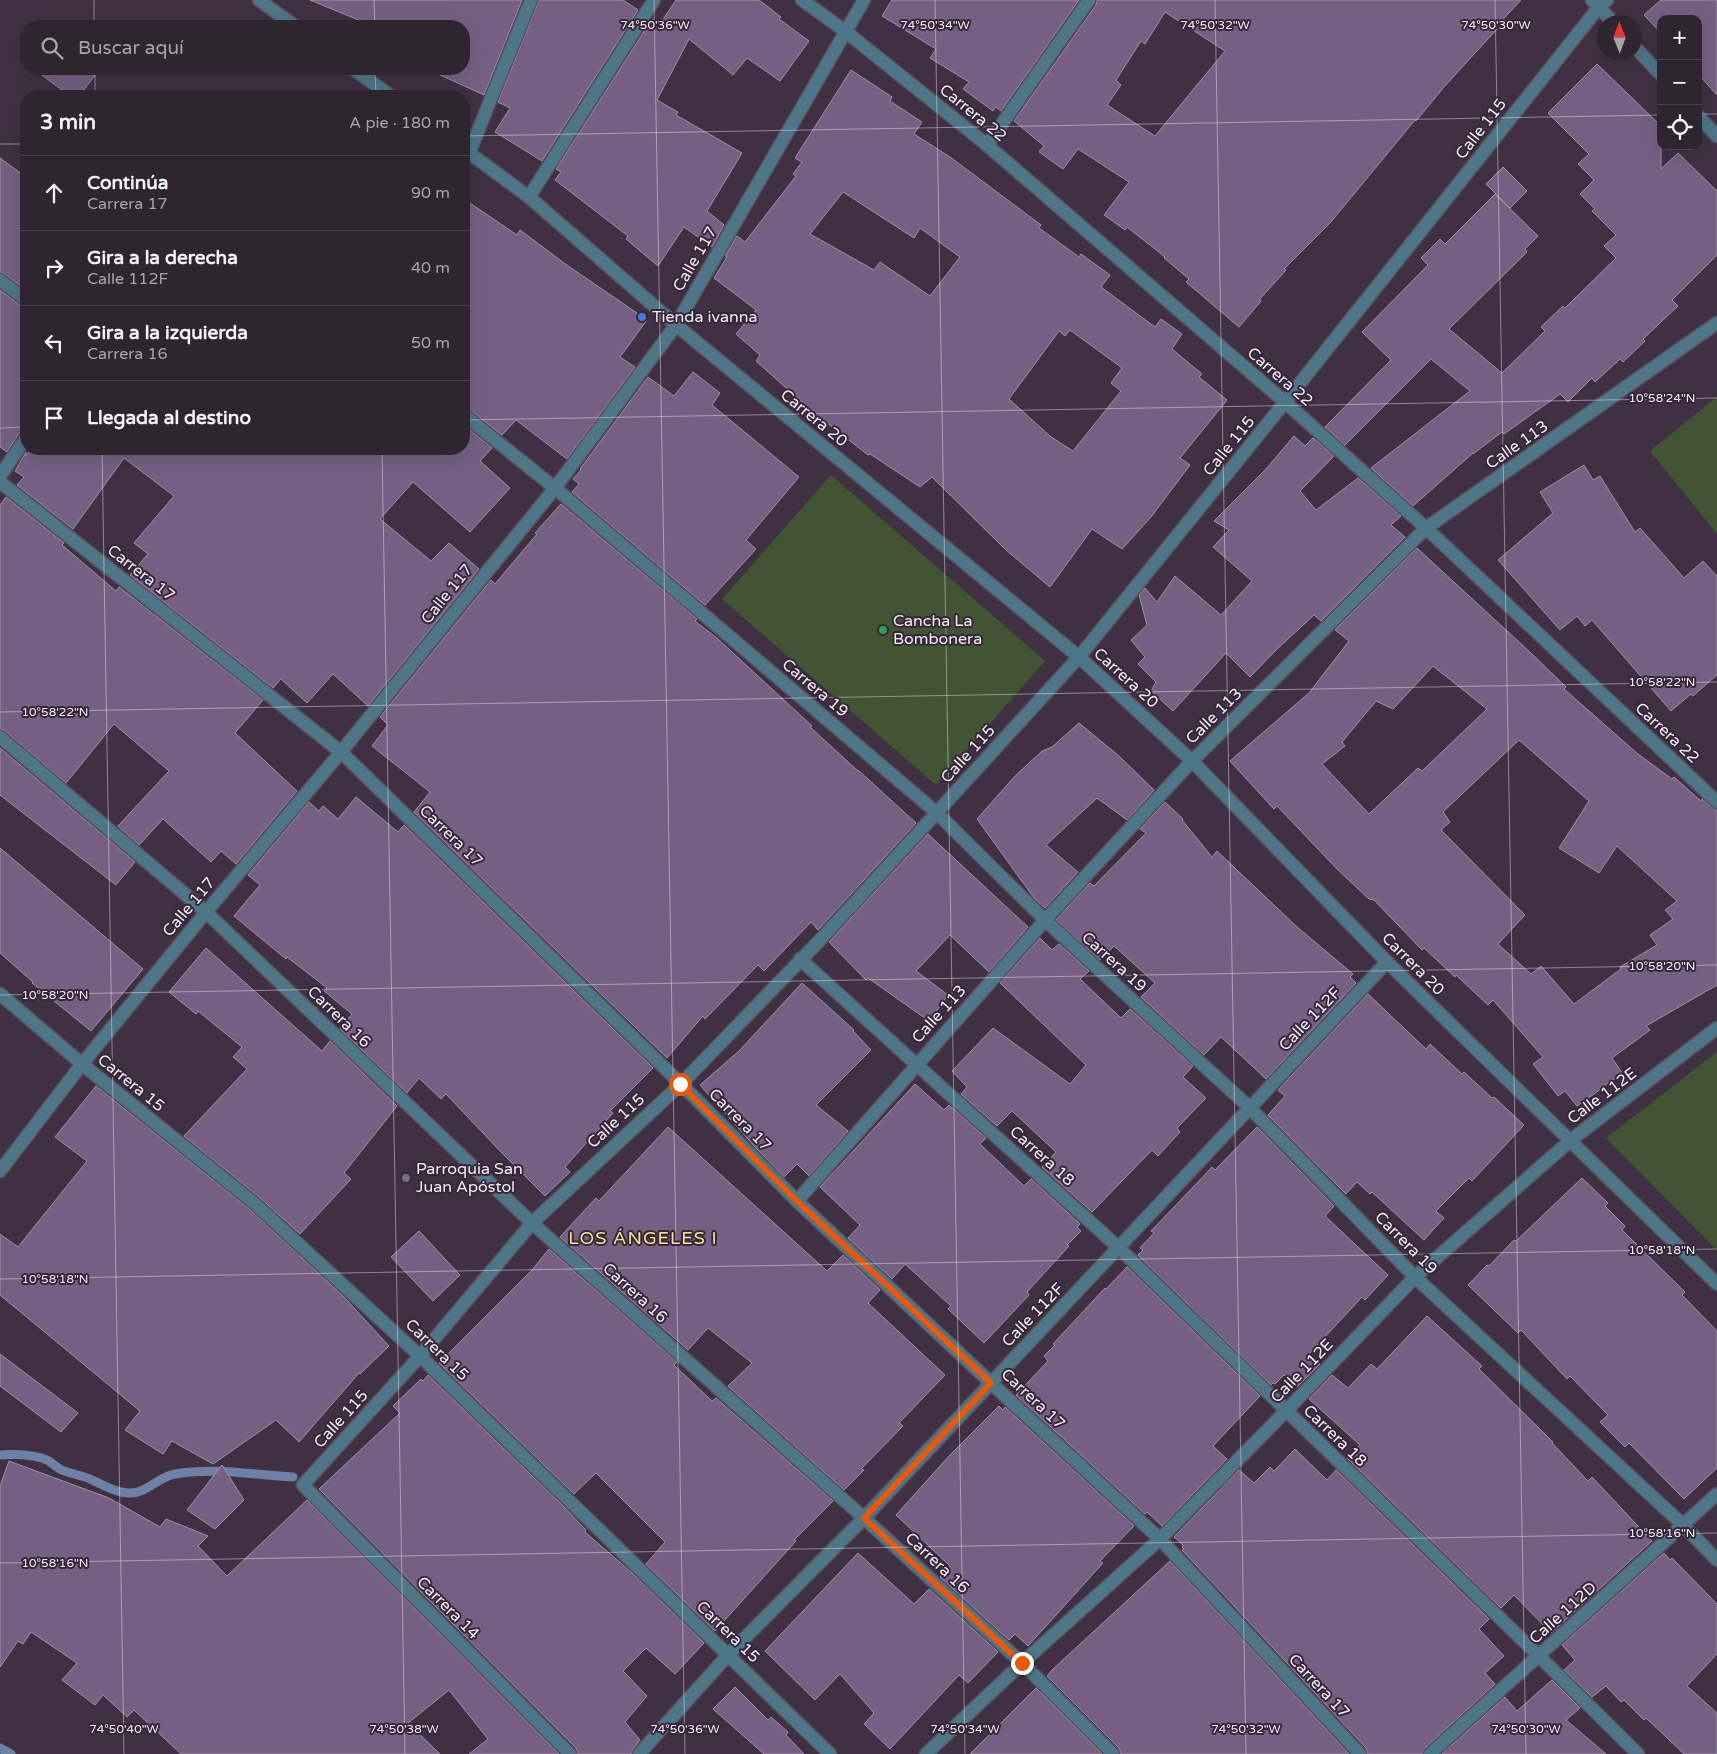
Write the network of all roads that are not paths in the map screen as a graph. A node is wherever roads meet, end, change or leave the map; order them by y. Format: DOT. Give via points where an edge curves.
graph roads {
  1 [pos="259,0"];
  2 [pos="531,0"];
  3 [pos="654,0"];
  4 [pos="802,0"];
  5 [pos="864,0"];
  6 [pos="1089,0"];
  7 [pos="1599,2"];
  8 [pos="1608,15"];
  9 [pos="287,20"];
  10 [pos="845,31"];
  11 [pos="1642,55"];
  12 [pos="1657,71"];
  13 [pos="362,75"];
  14 [pos="383,90"];
  15 [pos="1702,120"];
  16 [pos="1717,136"];
  17 [pos="470,142"];
  18 [pos="987,145"];
  19 [pos="470,154"];
  20 [pos="529,197"];
  21 [pos="0,280"];
  22 [pos="20,295"];
  23 [pos="1717,323"];
  24 [pos="676,325"];
  25 [pos="1285,402"];
  26 [pos="470,420"];
  27 [pos="20,447"];
  28 [pos="0,476"];
  29 [pos="0,482"];
  30 [pos="555,488"];
  31 [pos="1426,528"];
  32 [pos="1079,657"];
  33 [pos="0,737"];
  34 [pos="341,752"];
  35 [pos="1192,761"];
  36 [pos="1717,802"];
  37 [pos="937,813"];
  38 [pos="206,912"];
  39 [pos="1045,920"];
  40 [pos="800,959"];
  41 [pos="1387,962"];
  42 [pos="0,994"];
  43 [pos="1717,1028"];
  44 [pos="82,1064"];
  45 [pos="917,1064"];
  46 [pos="680,1084"];
  47 [pos="1249,1107"];
  48 [pos="1571,1140"];
  49 [pos="0,1171"];
  50 [pos="797,1201"];
  51 [pos="532,1223"];
  52 [pos="1119,1248"];
  53 [pos="1415,1277"];
  54 [pos="1717,1284"];
  55 [pos="420,1356"];
  56 [pos="991,1383"];
  57 [pos="1286,1411"];
  58 [pos="302,1485"];
  59 [pos="1717,1494"];
  60 [pos="864,1518"];
  61 [pos="1683,1525"];
  62 [pos="1160,1539"];
  63 [pos="1717,1560"];
  64 [pos="728,1655"];
  65 [pos="1539,1656"];
  66 [pos="1022,1663"];
  67 [pos="570,1754"];
  68 [pos="639,1754"];
  69 [pos="830,1754"];
  70 [pos="926,1754"];
  71 [pos="1113,1754"];
  72 [pos="1360,1754"];
  73 [pos="1430,1754"];
  74 [pos="1638,1754"];
  1 -- 9 [label="street"];
  2 -- 17 [label="street"];
  3 -- 20 [label="street"];
  4 -- 10 [label="street, Carrera 22"];
  5 -- 10 [label="street, Calle 117"];
  6 -- 18 [label="street"];
  7 -- 8 [label="street"];
  7 -- 25 [label="street, Calle 115"];
  10 -- 18 [label="street, Carrera 22"];
  10 -- 24 [label="street, Calle 117"];
  11 -- 12 [label="street"];
  13 -- 14 [label="street"];
  15 -- 16 [label="street"];
  18 -- 25 [label="street, Carrera 22"];
  19 -- 20 [label="street, Carrera 20"];
  20 -- 24 [label="street, Carrera 20"];
  21 -- 22 [label="street"];
  23 -- 31 [label="street, Calle 113"];
  24 -- 30 [label="street, Calle 117"];
  24 -- 32 [label="street, Carrera 20"];
  25 -- 31 [label="street, Carrera 22"];
  25 -- 32 [label="street, Calle 115"];
  26 -- 30 [label="street, Carrera 19"];
  27 -- 28 [label="street"];
  29 -- 34 [label="street, Carrera 17"];
  30 -- 34 [label="street, Calle 117"];
  30 -- 37 [label="street, Carrera 19"];
  31 -- 35 [label="street, Calle 113"];
  31 -- 36 [label="street, Carrera 22"];
  32 -- 35 [label="street, Carrera 20"];
  32 -- 37 [label="street, Calle 115"];
  33 -- 38 [label="street, Carrera 16"];
  34 -- 38 [label="street, Calle 117"];
  34 -- 46 [label="street, Carrera 17"];
  35 -- 39 [label="street, Calle 113"];
  35 -- 41 [label="street, Carrera 20"];
  37 -- 39 [label="street, Carrera 19"];
  37 -- 40 [label="street, Calle 115"];
  38 -- 44 [label="street, Calle 117"];
  38 -- 51 [label="street, Carrera 16"];
  39 -- 45 [label="street, Calle 113"];
  39 -- 47 [label="street, Carrera 19"];
  40 -- 45 [label="street, Carrera 18"];
  40 -- 46 [label="street, Calle 115"];
  41 -- 47 [label="street, Calle 112F"];
  41 -- 48 [label="street, Carrera 20"];
  42 -- 44 [label="street, Carrera 15"];
  43 -- 48 [label="street, Calle 112E"];
  44 -- 49 [label="street, Calle 117"];
  44 -- 55 [label="street, Carrera 15" via="254,1203"];
  45 -- 50 [label="street, Calle 113"];
  45 -- 52 [label="street, Carrera 18"];
  46 -- 50 [label="street, Carrera 17"];
  46 -- 51 [label="street, Calle 115"];
  47 -- 52 [label="street, Calle 112F"];
  47 -- 53 [label="street, Carrera 19"];
  48 -- 53 [label="street, Calle 112E"];
  48 -- 54 [label="street, Carrera 20"];
  50 -- 56 [label="street, Carrera 17"];
  51 -- 55 [label="street, Calle 115"];
  51 -- 60 [label="street, Carrera 16"];
  52 -- 56 [label="street, Calle 112F"];
  52 -- 57 [label="street, Carrera 18"];
  53 -- 57 [label="street, Calle 112E"];
  53 -- 61 [label="street, Carrera 19"];
  55 -- 58 [label="street, Calle 115"];
  55 -- 64 [label="street, Carrera 15"];
  56 -- 60 [label="street, Calle 112F"];
  56 -- 62 [label="street, Carrera 17"];
  57 -- 62 [label="street, Calle 112E"];
  57 -- 65 [label="street, Carrera 18"];
  58 -- 67 [label="street, Carrera 14"];
  59 -- 61 [label="street, Calle 112D"];
  60 -- 64 [label="street, Calle 112F"];
  60 -- 66 [label="street, Carrera 16"];
  61 -- 63 [label="street, Carrera 19"];
  61 -- 65 [label="street, Calle 112D"];
  62 -- 66 [label="street, Calle 112E"];
  62 -- 72 [label="street, Carrera 17"];
  64 -- 68 [label="street, Calle 112F"];
  64 -- 69 [label="street, Carrera 15"];
  65 -- 73 [label="street, Calle 112D"];
  65 -- 74 [label="street, Carrera 18"];
  66 -- 70 [label="street, Calle 112E"];
  66 -- 71 [label="street, Carrera 16"];
}
